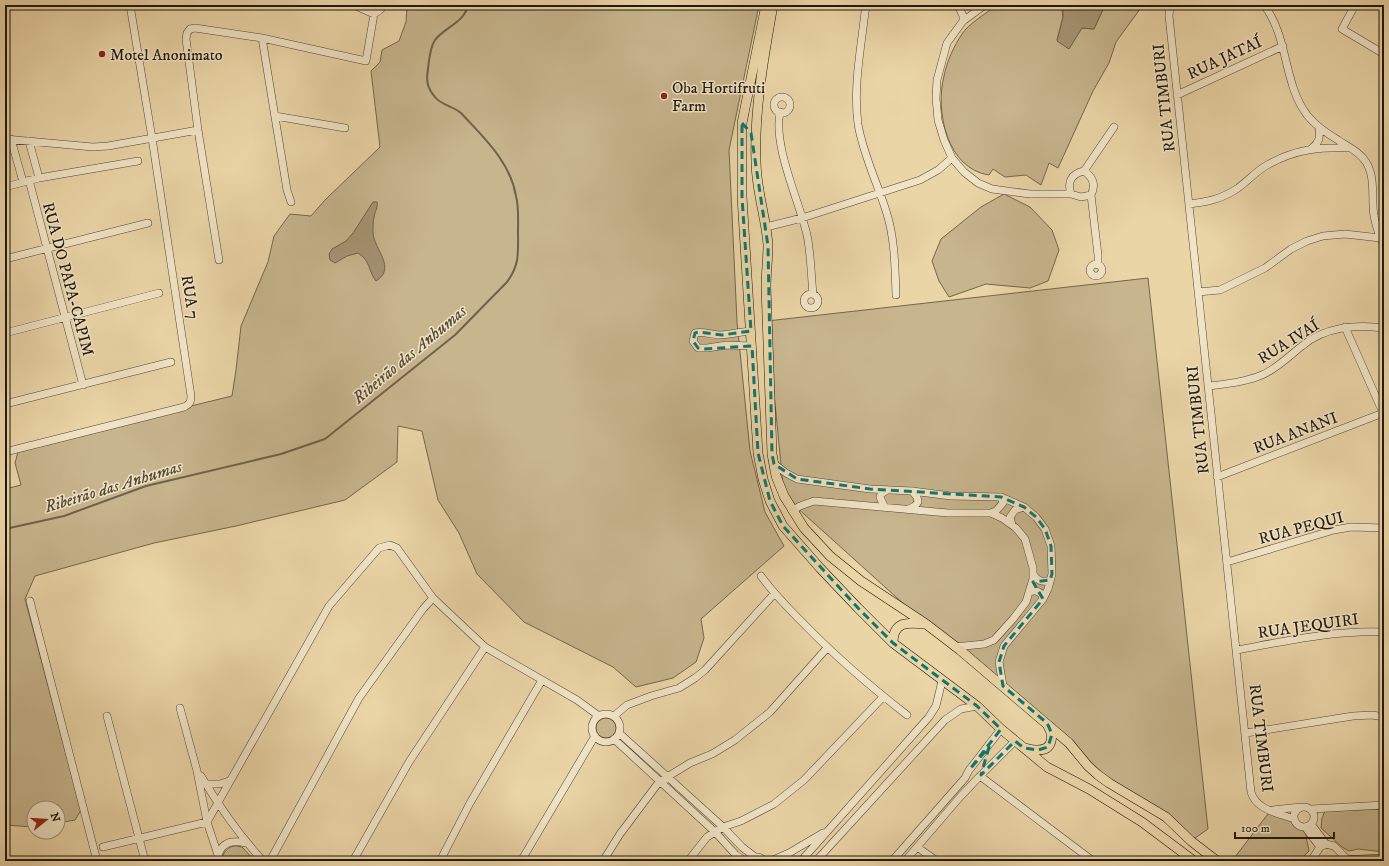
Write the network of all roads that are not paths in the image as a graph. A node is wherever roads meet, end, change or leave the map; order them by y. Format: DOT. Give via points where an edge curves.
graph roads {
  1 [pos="130,5"];
  2 [pos="354,5"];
  3 [pos="384,5"];
  4 [pos="766,5"];
  5 [pos="773,5"];
  6 [pos="867,5"];
  7 [pos="958,5"];
  8 [pos="985,5"];
  9 [pos="1170,5"];
  10 [pos="1264,5"];
  11 [pos="1355,5"];
  12 [pos="374,14"];
  13 [pos="963,21"];
  14 [pos="262,38"];
  15 [pos="1283,46"];
  16 [pos="1384,54"];
  17 [pos="1177,95"];
  18 [pos="780,112"];
  19 [pos="275,116"];
  20 [pos="742,123"];
  21 [pos="1114,127"];
  22 [pos="345,128"];
  23 [pos="1319,128"];
  24 [pos="198,130"];
  25 [pos="152,138"];
  26 [pos="8,139"];
  27 [pos="29,141"];
  28 [pos="1351,148"];
  29 [pos="1312,149"];
  30 [pos="952,158"];
  31 [pos="138,161"];
  32 [pos="756,163"];
  33 [pos="1084,171"];
  34 [pos="39,178"];
  35 [pos="26,181"];
  36 [pos="5,187"];
  37 [pos="880,193"];
  38 [pos="1071,194"];
  39 [pos="1091,195"];
  40 [pos="291,202"];
  41 [pos="1189,204"];
  42 [pos="802,218"];
  43 [pos="148,223"];
  44 [pos="766,227"];
  45 [pos="1380,238"];
  46 [pos="1384,245"];
  47 [pos="47,248"];
  48 [pos="5,259"];
  49 [pos="219,260"];
  50 [pos="1098,264"];
  51 [pos="1198,292"];
  52 [pos="159,293"];
  53 [pos="813,294"];
  54 [pos="896,295"];
  55 [pos="65,317"];
  56 [pos="1345,327"];
  57 [pos="1384,328"];
  58 [pos="751,331"];
  59 [pos="5,333"];
  60 [pos="752,346"];
  61 [pos="171,362"];
  62 [pos="83,385"];
  63 [pos="1208,386"];
  64 [pos="5,404"];
  65 [pos="1384,414"];
  66 [pos="5,452"];
  67 [pos="774,464"];
  68 [pos="1217,477"];
  69 [pos="887,490"];
  70 [pos="912,491"];
  71 [pos="1001,497"];
  72 [pos="884,506"];
  73 [pos="1024,507"];
  74 [pos="909,509"];
  75 [pos="792,511"];
  76 [pos="991,513"];
  77 [pos="1012,525"];
  78 [pos="1384,528"];
  79 [pos="1227,562"];
  80 [pos="1033,574"];
  81 [pos="761,576"];
  82 [pos="1050,580"];
  83 [pos="1029,592"];
  84 [pos="774,594"];
  85 [pos="433,598"];
  86 [pos="1043,599"];
  87 [pos="30,601"];
  88 [pos="926,624"];
  89 [pos="1384,632"];
  90 [pos="893,642"];
  91 [pos="485,647"];
  92 [pos="955,647"];
  93 [pos="827,648"];
  94 [pos="1237,650"];
  95 [pos="542,680"];
  96 [pos="942,681"];
  97 [pos="1003,686"];
  98 [pos="884,697"];
  99 [pos="977,706"];
  100 [pos="180,708"];
  101 [pos="907,715"];
  102 [pos="107,716"];
  103 [pos="599,716"];
  104 [pos="614,716"];
  105 [pos="1384,717"];
  106 [pos="1047,723"];
  107 [pos="1001,729"];
  108 [pos="1246,732"];
  109 [pos="619,733"];
  110 [pos="595,736"];
  111 [pos="614,739"];
  112 [pos="1015,740"];
  113 [pos="1024,748"];
  114 [pos="197,770"];
  115 [pos="970,770"];
  116 [pos="980,776"];
  117 [pos="668,777"];
  118 [pos="229,782"];
  119 [pos="660,782"];
  120 [pos="205,784"];
  121 [pos="217,803"];
  122 [pos="1384,805"];
  123 [pos="1300,807"];
  124 [pos="1311,809"];
  125 [pos="1271,810"];
  126 [pos="1294,819"];
  127 [pos="207,822"];
  128 [pos="1308,826"];
  129 [pos="723,827"];
  130 [pos="830,828"];
  131 [pos="715,832"];
  132 [pos="914,837"];
  133 [pos="140,838"];
  134 [pos="246,843"];
  135 [pos="907,844"];
  136 [pos="1323,845"];
  137 [pos="103,847"];
  138 [pos="918,847"];
  139 [pos="219,858"];
  140 [pos="752,859"];
  141 [pos="1382,859"];
  142 [pos="1348,860"];
  143 [pos="97,861"];
  144 [pos="145,861"];
  145 [pos="263,861"];
  146 [pos="270,861"];
  147 [pos="353,861"];
  148 [pos="440,861"];
  149 [pos="521,861"];
  150 [pos="603,861"];
  151 [pos="688,861"];
  152 [pos="744,861"];
  153 [pos="764,861"];
  154 [pos="771,861"];
  155 [pos="800,861"];
  156 [pos="816,861"];
  157 [pos="892,861"];
  158 [pos="905,861"];
  159 [pos="937,861"];
  160 [pos="1093,861"];
  161 [pos="1194,861"];
  162 [pos="1216,861"];
  163 [pos="1311,861"];
  164 [pos="1334,861"];
  1 -- 25 [label="street, RUA 7"];
  2 -- 12 [label="street"];
  3 -- 12 [label="street"];
  4 -- 20 [label="main road"];
  5 -- 32 [label="main road" via="762,71"];
  6 -- 37 [label="street" via="858,75 858,124"];
  7 -- 13 [label="street"];
  8 -- 13 [label="street"];
  9 -- 17 [label="street, RUA TIMBURI"];
  10 -- 15 [label="street" via="1278,30"];
  11 -- 16 [label="street" via="1342,29"];
  12 -- 14 [label="street" via="366,61"];
  13 -- 30 [label="street" via="947,43 937,80 938,120"];
  14 -- 19 [label="street"];
  14 -- 24 [label="street" via="195,28 187,33"];
  15 -- 17 [label="street, RUA JATAÍ"];
  15 -- 23 [label="street" via="1298,100"];
  17 -- 41 [label="street, RUA TIMBURI"];
  18 -- 42 [label="street" via="779,132 782,150"];
  19 -- 22 [label="street"];
  19 -- 40 [label="street"];
  20 -- 32 [label="main road" via="750,129"];
  20 -- 58 [label="main road" via="742,197"];
  21 -- 33 [label="street"];
  23 -- 28 [label="street"];
  23 -- 29 [label="street" via="1320,138"];
  24 -- 25 [label="street"];
  24 -- 49 [label="street"];
  25 -- 27 [label="street" via="93,147"];
  25 -- 66 [label="street, RUA 7" via="191,401 184,407"];
  26 -- 27 [label="street"];
  26 -- 35 [label="street, RUA DO PAPA-CAPIM"];
  27 -- 34 [label="street"];
  28 -- 29 [label="street"];
  28 -- 45 [label="street" via="1366,162 1369,170 1374,216"];
  29 -- 41 [label="street" via="1270,163 1223,198"];
  30 -- 37 [label="street" via="920,180"];
  30 -- 38 [label="street" via="964,172 992,190 1030,194"];
  31 -- 34 [label="street"];
  32 -- 44 [label="main road"];
  33 -- 38 [label="street" via="1072,176 1069,188"];
  33 -- 39 [label="street" via="1089,174 1094,184"];
  34 -- 35 [label="street"];
  35 -- 36 [label="street"];
  35 -- 47 [label="street, RUA DO PAPA-CAPIM"];
  37 -- 42 [label="street"];
  37 -- 54 [label="street" via="892,237"];
  38 -- 39 [label="street" via="1081,197"];
  39 -- 50 [label="street"];
  41 -- 51 [label="street, RUA TIMBURI"];
  42 -- 44 [label="street"];
  42 -- 53 [label="street" via="807,237"];
  43 -- 47 [label="street"];
  44 -- 67 [label="main road" via="771,446"];
  45 -- 46 [label="street"];
  45 -- 51 [label="street" via="1345,234 1323,236 1291,249 1264,268 1220,290"];
  47 -- 48 [label="street"];
  47 -- 55 [label="street, RUA DO PAPA-CAPIM"];
  51 -- 63 [label="street, RUA TIMBURI"];
  52 -- 55 [label="street"];
  55 -- 59 [label="street"];
  55 -- 62 [label="street, RUA DO PAPA-CAPIM"];
  56 -- 57 [label="street, RUA IVAÍ"];
  56 -- 63 [label="street, RUA IVAÍ" via="1308,341 1278,366 1263,374 1241,382"];
  56 -- 65 [label="street"];
  58 -- 60 [label="main road"];
  58 -- 60 [label="street" via="722,335 699,332 695,333 693,341 698,348 703,349 727,345"];
  60 -- 90 [label="main road" via="758,453 770,501 783,526 800,546"];
  61 -- 62 [label="street"];
  62 -- 64 [label="street"];
  63 -- 68 [label="street, RUA TIMBURI"];
  65 -- 68 [label="street, RUA ANANI"];
  67 -- 69 [label="street" via="797,479"];
  67 -- 75 [label="main road" via="776,476"];
  68 -- 79 [label="street, RUA TIMBURI"];
  69 -- 70 [label="street"];
  69 -- 72 [label="street" via="880,497"];
  70 -- 71 [label="street" via="951,496"];
  70 -- 74 [label="street" via="918,502"];
  71 -- 73 [label="street"];
  71 -- 76 [label="street" via="1003,503 1000,508"];
  72 -- 74 [label="street"];
  72 -- 75 [label="street" via="814,501"];
  73 -- 77 [label="street" via="1012,513"];
  73 -- 82 [label="street" via="1045,529 1051,546"];
  74 -- 76 [label="street" via="948,513"];
  75 -- 88 [label="main road" via="804,528 844,568"];
  76 -- 77 [label="street"];
  77 -- 80 [label="street" via="1025,539"];
  78 -- 79 [label="street, RUA PEQUI" via="1351,527 1334,530"];
  79 -- 94 [label="street, RUA TIMBURI"];
  80 -- 82 [label="street" via="1038,580"];
  80 -- 83 [label="street"];
  81 -- 84 [label="street"];
  82 -- 86 [label="street"];
  83 -- 86 [label="street" via="1039,592"];
  83 -- 92 [label="street" via="1026,602 994,640 984,644"];
  84 -- 93 [label="street"];
  84 -- 104 [label="street" via="695,678 679,688 627,705"];
  85 -- 91 [label="street"];
  85 -- 118 [label="street" via="397,548 390,545 379,548 329,606"];
  85 -- 146 [label="street" via="359,698"];
  86 -- 97 [label="street" via="1004,646 999,662"];
  87 -- 143 [label="street"];
  88 -- 90 [label="main road" via="899,626 893,636"];
  88 -- 92 [label="main road"];
  89 -- 94 [label="street, RUA JEQUIRI" via="1331,634"];
  90 -- 96 [label="main road"];
  91 -- 95 [label="street"];
  91 -- 147 [label="street" via="409,762"];
  92 -- 97 [label="main road"];
  93 -- 98 [label="street"];
  93 -- 117 [label="street" via="770,712 734,740"];
  94 -- 108 [label="street, RUA TIMBURI"];
  95 -- 103 [label="street"];
  95 -- 148 [label="street" via="470,803"];
  96 -- 99 [label="main road"];
  96 -- 130 [label="street" via="936,706 929,717"];
  97 -- 106 [label="main road"];
  98 -- 101 [label="street"];
  98 -- 129 [label="street" via="804,780 774,804"];
  99 -- 107 [label="main road"];
  99 -- 156 [label="street" via="961,709 945,720"];
  100 -- 114 [label="street"];
  102 -- 133 [label="street"];
  103 -- 104 [label="street"];
  103 -- 110 [label="street" via="592,728"];
  104 -- 109 [label="street" via="620,726"];
  105 -- 108 [label="street" via="1353,716"];
  106 -- 113 [label="main road" via="1052,734 1048,747 1038,750"];
  106 -- 162 [label="main road" via="1098,775 1166,817"];
  107 -- 112 [label="main road"];
  107 -- 115 [label="street"];
  108 -- 125 [label="street, RUA TIMBURI" via="1253,798 1258,804"];
  109 -- 111 [label="street"];
  109 -- 117 [label="street"];
  110 -- 111 [label="street" via="607,742"];
  110 -- 149 [label="street"];
  111 -- 119 [label="street"];
  112 -- 113 [label="main road"];
  112 -- 116 [label="street"];
  113 -- 161 [label="main road" via="1047,767 1089,789 1142,822"];
  114 -- 120 [label="street"];
  114 -- 127 [label="street"];
  115 -- 116 [label="street" via="969,775 972,778"];
  115 -- 116 [label="street" via="977,766 981,771"];
  115 -- 132 [label="street"];
  116 -- 138 [label="street"];
  116 -- 160 [label="street"];
  117 -- 119 [label="street"];
  117 -- 129 [label="street"];
  118 -- 120 [label="street"];
  118 -- 121 [label="street"];
  119 -- 131 [label="street"];
  119 -- 150 [label="street" via="620,834"];
  120 -- 121 [label="street"];
  121 -- 127 [label="street"];
  121 -- 134 [label="street"];
  122 -- 124 [label="street"];
  123 -- 124 [label="street" via="1306,806"];
  123 -- 125 [label="street, RUA TIMBURI"];
  123 -- 126 [label="street" via="1295,812"];
  124 -- 128 [label="street" via="1314,819"];
  125 -- 126 [label="street, RUA TIMBURI"];
  126 -- 128 [label="street" via="1298,825"];
  127 -- 133 [label="street"];
  127 -- 139 [label="street"];
  128 -- 136 [label="street"];
  129 -- 131 [label="street"];
  129 -- 140 [label="street"];
  130 -- 154 [label="street"];
  130 -- 155 [label="street"];
  131 -- 151 [label="street" via="707,837"];
  131 -- 152 [label="street"];
  132 -- 135 [label="street"];
  132 -- 138 [label="street" via="919,839"];
  133 -- 137 [label="street"];
  133 -- 144 [label="street"];
  134 -- 139 [label="street" via="228,843 221,848"];
  134 -- 145 [label="street"];
  135 -- 138 [label="street" via="909,848"];
  135 -- 157 [label="street"];
  136 -- 142 [label="street" via="1334,846"];
  136 -- 163 [label="street"];
  138 -- 158 [label="street"];
  138 -- 159 [label="street"];
  140 -- 153 [label="street" via="759,857"];
  141 -- 142 [label="main road"];
  142 -- 164 [label="main road"];
}
